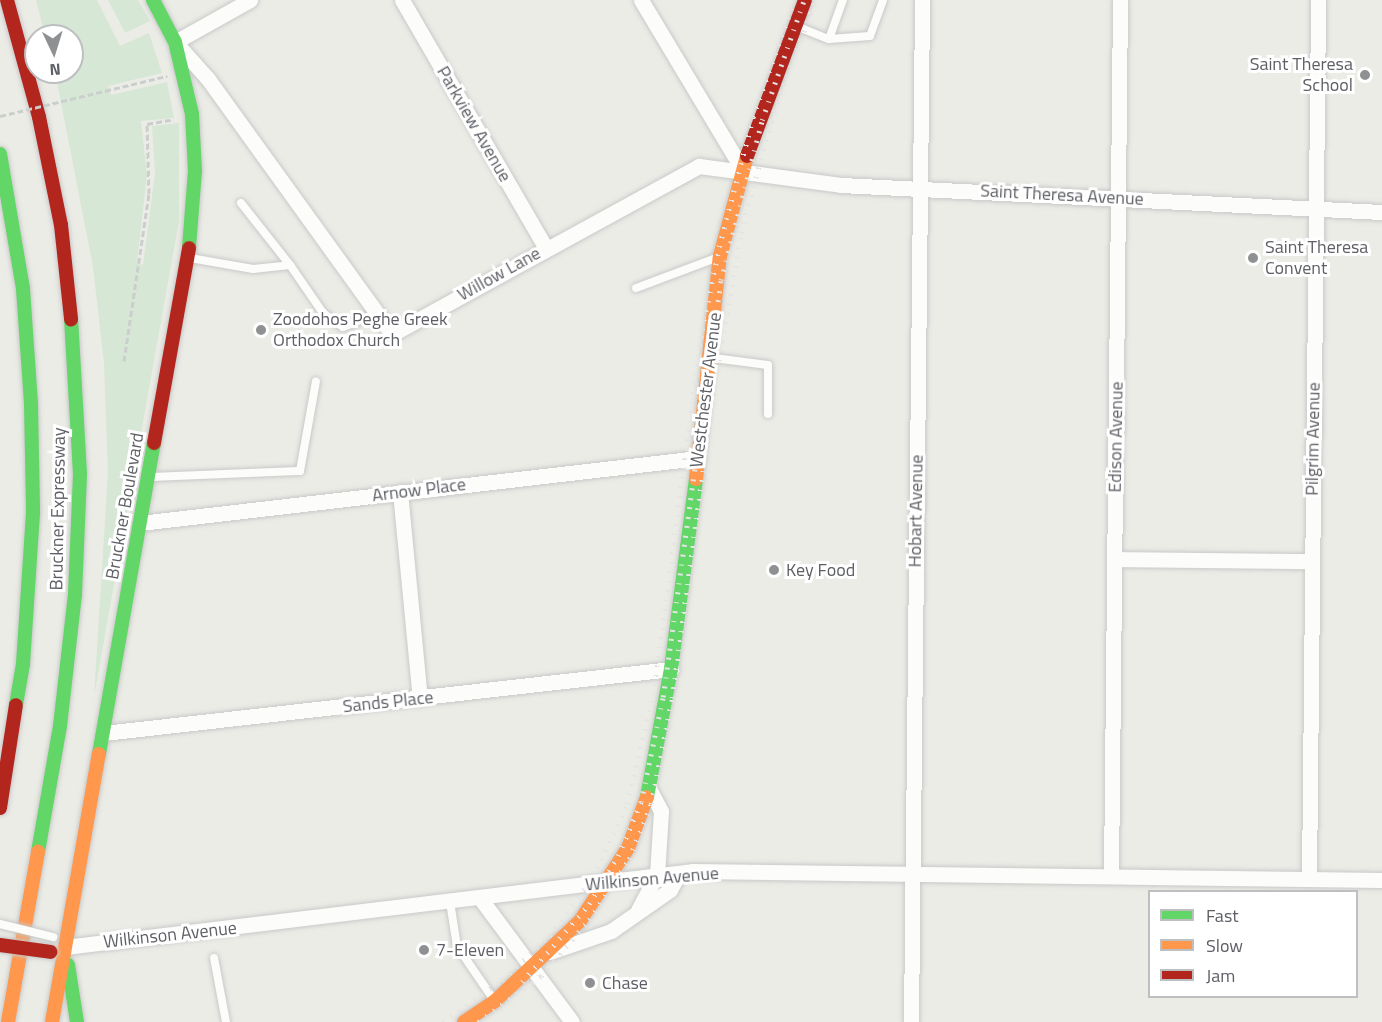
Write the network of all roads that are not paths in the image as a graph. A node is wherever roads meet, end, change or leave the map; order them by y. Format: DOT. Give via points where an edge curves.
graph roads {
  1 [pos="7,0"];
  2 [pos="153,0"];
  3 [pos="250,0"];
  4 [pos="402,0"];
  5 [pos="642,0"];
  6 [pos="805,0"];
  7 [pos="883,0"];
  8 [pos="922,0"];
  9 [pos="1120,0"];
  10 [pos="1318,0"];
  11 [pos="844,6"];
  12 [pos="795,26"];
  13 [pos="829,39"];
  14 [pos="175,42"];
  15 [pos="0,154"];
  16 [pos="742,169"];
  17 [pos="920,188"];
  18 [pos="1118,197"];
  19 [pos="241,203"];
  20 [pos="1316,208"];
  21 [pos="1382,212"];
  22 [pos="546,248"];
  23 [pos="720,256"];
  24 [pos="188,258"];
  25 [pos="290,265"];
  26 [pos="636,288"];
  27 [pos="378,313"];
  28 [pos="712,358"];
  29 [pos="316,381"];
  30 [pos="768,414"];
  31 [pos="698,458"];
  32 [pos="148,477"];
  33 [pos="400,492"];
  34 [pos="140,523"];
  35 [pos="1114,559"];
  36 [pos="1312,561"];
  37 [pos="671,669"];
  38 [pos="420,698"];
  39 [pos="104,733"];
  40 [pos="650,790"];
  41 [pos="0,808"];
  42 [pos="679,873"];
  43 [pos="912,874"];
  44 [pos="657,875"];
  45 [pos="1112,875"];
  46 [pos="1309,879"];
  47 [pos="1382,880"];
  48 [pos="607,881"];
  49 [pos="480,898"];
  50 [pos="450,902"];
  51 [pos="637,913"];
  52 [pos="0,924"];
  53 [pos="0,945"];
  54 [pos="56,945"];
  55 [pos="549,952"];
  56 [pos="214,958"];
  57 [pos="531,968"];
  58 [pos="495,1001"];
  59 [pos="8,1022"];
  60 [pos="52,1022"];
  61 [pos="76,1022"];
  62 [pos="226,1022"];
  63 [pos="464,1022"];
  64 [pos="572,1022"];
  65 [pos="911,1022"];
  1 -- 59 [label="main road, Bruckner Expressway" via="39,117 61,225 74,346 80,474 75,594 60,726"];
  2 -- 14 [label="main road, Bruckner Boulevard"];
  3 -- 14 [label="street"];
  4 -- 22 [label="street, Parkview Avenue"];
  5 -- 16 [label="street"];
  6 -- 12 [label="main road, Westchester Avenue"];
  7 -- 13 [label="lane" via="867,35"];
  8 -- 17 [label="street, Hobart Avenue"];
  9 -- 18 [label="street, Edison Avenue"];
  10 -- 20 [label="street, Pilgrim Avenue"];
  11 -- 13 [label="lane"];
  12 -- 13 [label="lane"];
  12 -- 16 [label="main road, Westchester Avenue"];
  14 -- 24 [label="main road, Bruckner Boulevard" via="194,135 194,206"];
  14 -- 27 [label="street, Willow Lane" via="208,79"];
  15 -- 41 [label="main road, Bruckner Expressway" via="25,309 33,513 23,664"];
  16 -- 17 [label="street, Saint Theresa Avenue" via="841,184"];
  16 -- 22 [label="street, Willow Lane" via="699,166"];
  16 -- 23 [label="main road, Westchester Avenue"];
  17 -- 18 [label="street, Saint Theresa Avenue"];
  17 -- 43 [label="street, Hobart Avenue"];
  18 -- 20 [label="street, Saint Theresa Avenue"];
  18 -- 35 [label="street, Edison Avenue"];
  19 -- 25 [label="lane"];
  20 -- 21 [label="street, Saint Theresa Avenue"];
  20 -- 36 [label="street, Pilgrim Avenue"];
  22 -- 27 [label="street, Willow Lane" via="392,334"];
  23 -- 26 [label="lane"];
  23 -- 28 [label="main road, Westchester Avenue"];
  24 -- 25 [label="lane" via="253,269"];
  24 -- 32 [label="main road, Bruckner Boulevard"];
  25 -- 27 [label="lane" via="323,313 342,327"];
  28 -- 30 [label="lane" via="768,365"];
  28 -- 31 [label="main road, Westchester Avenue"];
  29 -- 32 [label="lane" via="300,471"];
  31 -- 33 [label="street, Arnow Place"];
  31 -- 37 [label="main road, Westchester Avenue"];
  32 -- 34 [label="main road, Bruckner Boulevard"];
  33 -- 34 [label="street, Arnow Place"];
  33 -- 38 [label="street"];
  34 -- 39 [label="main road, Bruckner Boulevard"];
  35 -- 36 [label="street"];
  35 -- 45 [label="street, Edison Avenue"];
  36 -- 46 [label="street, Pilgrim Avenue"];
  37 -- 38 [label="street, Sands Place"];
  37 -- 40 [label="main road, Westchester Avenue"];
  38 -- 39 [label="street, Sands Place"];
  39 -- 54 [label="main road, Bruckner Boulevard"];
  40 -- 44 [label="street, Westchester Avenue" via="661,811"];
  40 -- 48 [label="main road, Westchester Avenue" via="628,848"];
  42 -- 43 [label="street, Wilkinson Avenue"];
  42 -- 44 [label="street, Wilkinson Avenue"];
  42 -- 51 [label="street, Westchester Avenue" via="670,890"];
  43 -- 45 [label="street, Wilkinson Avenue"];
  43 -- 65 [label="street, Hobart Avenue"];
  44 -- 48 [label="street, Wilkinson Avenue"];
  44 -- 51 [label="street, Westchester Avenue"];
  45 -- 46 [label="street, Wilkinson Avenue"];
  46 -- 47 [label="street, Wilkinson Avenue"];
  48 -- 49 [label="street, Wilkinson Avenue"];
  48 -- 55 [label="main road, Westchester Avenue" via="580,921"];
  49 -- 50 [label="street, Wilkinson Avenue"];
  49 -- 57 [label="street"];
  50 -- 54 [label="street, Wilkinson Avenue"];
  50 -- 58 [label="lane" via="457,946"];
  51 -- 55 [label="street, Westchester Avenue" via="611,931"];
  52 -- 54 [label="lane, bridge"];
  53 -- 54 [label="main road, Wilkinson Avenue, bridge"];
  54 -- 60 [label="main road, Bruckner Boulevard"];
  54 -- 61 [label="main road"];
  55 -- 57 [label="main road, Westchester Avenue"];
  56 -- 62 [label="lane"];
  57 -- 58 [label="main road, Westchester Avenue"];
  57 -- 64 [label="street"];
  58 -- 63 [label="main road, Westchester Avenue"];
}
